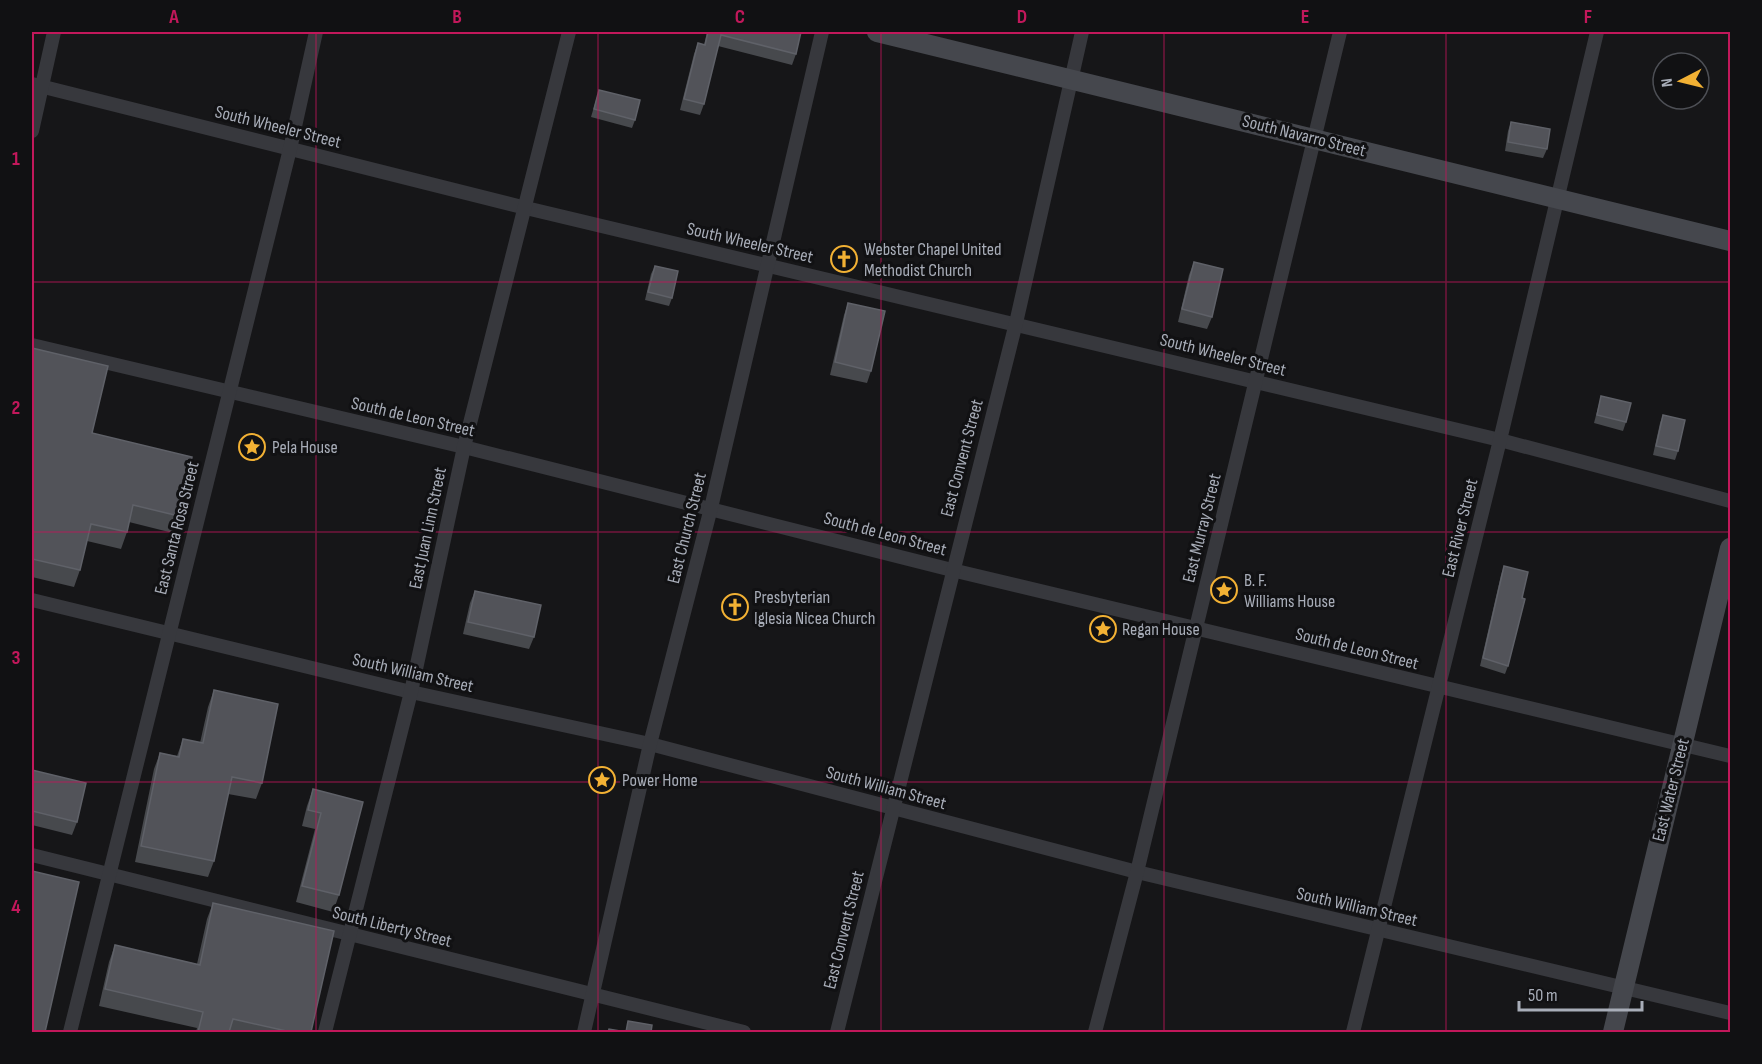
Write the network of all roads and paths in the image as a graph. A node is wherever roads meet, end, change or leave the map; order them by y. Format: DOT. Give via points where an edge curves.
graph roads {
  1 [pos="54,32"];
  2 [pos="316,32"];
  3 [pos="569,32"];
  4 [pos="822,32"];
  5 [pos="878,32"];
  6 [pos="1082,32"];
  7 [pos="1340,32"];
  8 [pos="1596,32"];
  9 [pos="1071,79"];
  10 [pos="37,85"];
  11 [pos="32,131"];
  12 [pos="1314,139"];
  13 [pos="290,149"];
  14 [pos="1557,199"];
  15 [pos="526,208"];
  16 [pos="1731,241"];
  17 [pos="767,265"];
  18 [pos="1016,323"];
  19 [pos="32,345"];
  20 [pos="1257,382"];
  21 [pos="230,393"];
  22 [pos="1500,440"];
  23 [pos="464,447"];
  24 [pos="1731,501"];
  25 [pos="711,508"];
  26 [pos="1731,548"];
  27 [pos="952,570"];
  28 [pos="32,600"];
  29 [pos="1195,628"];
  30 [pos="169,633"];
  31 [pos="1440,687"];
  32 [pos="411,692"];
  33 [pos="650,744"];
  34 [pos="1683,744"];
  35 [pos="1731,756"];
  36 [pos="894,808"];
  37 [pos="32,855"];
  38 [pos="1137,872"];
  39 [pos="109,874"];
  40 [pos="1378,931"];
  41 [pos="348,935"];
  42 [pos="1623,988"];
  43 [pos="592,996"];
  44 [pos="1731,1013"];
  45 [pos="70,1032"];
  46 [pos="326,1032"];
  47 [pos="584,1032"];
  48 [pos="744,1032"];
  49 [pos="837,1032"];
  50 [pos="1095,1032"];
  51 [pos="1353,1032"];
  52 [pos="1612,1032"];
  1 -- 10 [label="street"];
  2 -- 13 [label="street, East Santa Rosa Street"];
  3 -- 15 [label="street, East Juan Linn Street"];
  4 -- 17 [label="street, East Church Street"];
  5 -- 9 [label="street, South Navarro Street"];
  6 -- 9 [label="street, East Convent Street"];
  7 -- 12 [label="street, East Murray Street"];
  8 -- 14 [label="street, East River Street"];
  9 -- 12 [label="street, South Navarro Street"];
  9 -- 18 [label="street, East Convent Street"];
  10 -- 11 [label="street"];
  10 -- 13 [label="street, South Wheeler Street"];
  12 -- 14 [label="street, South Navarro Street"];
  12 -- 20 [label="street, East Murray Street"];
  13 -- 15 [label="street, South Wheeler Street"];
  13 -- 21 [label="street, East Santa Rosa Street"];
  14 -- 16 [label="street, South Navarro Street"];
  14 -- 22 [label="street, East River Street"];
  15 -- 17 [label="street, South Wheeler Street"];
  15 -- 23 [label="street, East Juan Linn Street"];
  17 -- 18 [label="street, South Wheeler Street"];
  17 -- 25 [label="street, East Church Street"];
  18 -- 20 [label="street, South Wheeler Street"];
  18 -- 27 [label="street, East Convent Street"];
  19 -- 21 [label="street, South de Leon Street"];
  20 -- 22 [label="street, South Wheeler Street"];
  20 -- 29 [label="street, East Murray Street"];
  21 -- 23 [label="street, South de Leon Street"];
  21 -- 30 [label="street, East Santa Rosa Street"];
  22 -- 24 [label="street, South Wheeler Street"];
  22 -- 31 [label="street, East River Street"];
  23 -- 25 [label="street, South de Leon Street"];
  23 -- 32 [label="street, East Juan Linn Street"];
  25 -- 27 [label="street, South de Leon Street"];
  25 -- 33 [label="street, East Church Street"];
  26 -- 34 [label="street, East Water Street"];
  27 -- 29 [label="street, South de Leon Street"];
  27 -- 36 [label="street, East Convent Street"];
  28 -- 30 [label="street, South William Street"];
  29 -- 31 [label="street, South de Leon Street"];
  29 -- 38 [label="street, East Murray Street"];
  30 -- 32 [label="street, South William Street"];
  30 -- 39 [label="street, East Santa Rosa Street"];
  31 -- 34 [label="street, South de Leon Street"];
  31 -- 40 [label="street, East River Street"];
  32 -- 33 [label="street, South William Street"];
  32 -- 41 [label="street, East Juan Linn Street"];
  33 -- 36 [label="street, South William Street"];
  33 -- 43 [label="street, East Church Street"];
  34 -- 35 [label="street, South de Leon Street"];
  34 -- 42 [label="street, East Water Street"];
  36 -- 38 [label="street, South William Street"];
  36 -- 49 [label="street, East Convent Street"];
  37 -- 39 [label="street, South Liberty Street"];
  38 -- 40 [label="street, South William Street"];
  38 -- 50 [label="street, East Murray Street"];
  39 -- 41 [label="street, South Liberty Street"];
  39 -- 45 [label="street, East Santa Rosa Street"];
  40 -- 42 [label="street, South William Street"];
  40 -- 51 [label="street, East River Street"];
  41 -- 43 [label="street, South Liberty Street"];
  41 -- 46 [label="street, East Juan Linn Street"];
  42 -- 44 [label="street, South William Street"];
  42 -- 52 [label="street, East Water Street"];
  43 -- 47 [label="street, East Church Street"];
  43 -- 48 [label="street, South Liberty Street"];
}
